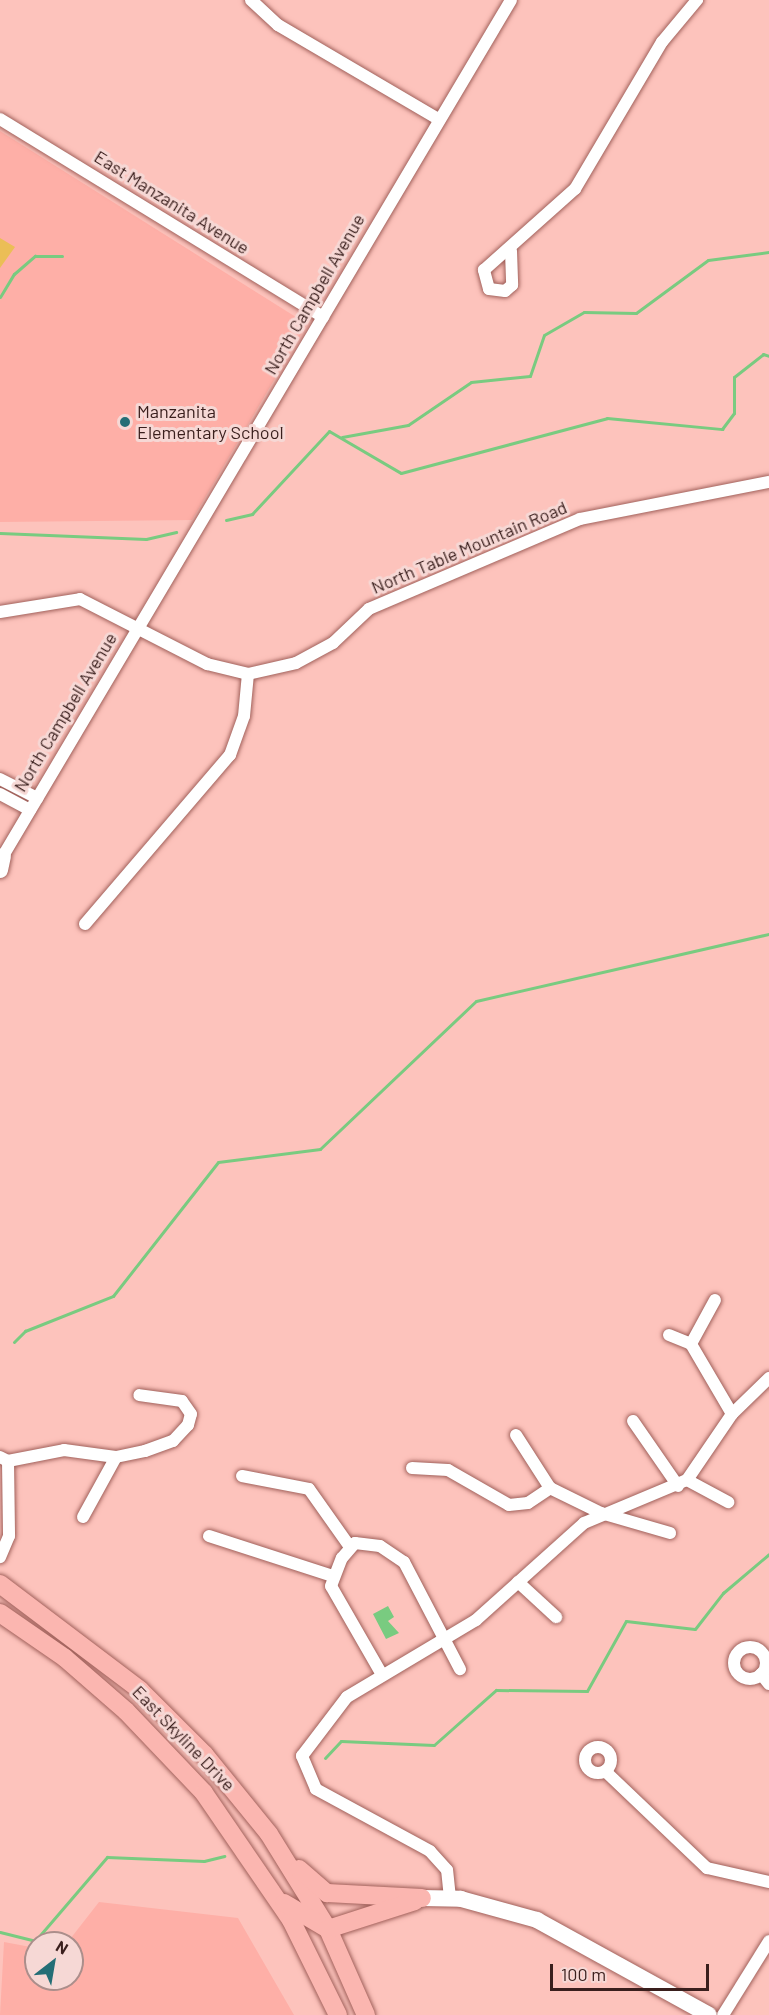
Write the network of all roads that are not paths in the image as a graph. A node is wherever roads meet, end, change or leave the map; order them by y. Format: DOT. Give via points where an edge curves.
graph roads {
  1 [pos="251,0"];
  2 [pos="511,0"];
  3 [pos="697,0"];
  4 [pos="0,119"];
  5 [pos="438,119"];
  6 [pos="511,252"];
  7 [pos="323,317"];
  8 [pos="769,482"];
  9 [pos="0,612"];
  10 [pos="138,627"];
  11 [pos="248,674"];
  12 [pos="0,779"];
  13 [pos="0,794"];
  14 [pos="37,798"];
  15 [pos="30,810"];
  16 [pos="1,862"];
  17 [pos="85,924"];
  18 [pos="715,1300"];
  19 [pos="669,1335"];
  20 [pos="691,1344"];
  21 [pos="769,1378"];
  22 [pos="139,1395"];
  23 [pos="732,1414"];
  24 [pos="633,1421"];
  25 [pos="516,1435"];
  26 [pos="116,1456"];
  27 [pos="4,1459"];
  28 [pos="412,1468"];
  29 [pos="242,1476"];
  30 [pos="683,1483"];
  31 [pos="550,1488"];
  32 [pos="728,1502"];
  33 [pos="601,1513"];
  34 [pos="83,1517"];
  35 [pos="2,1527"];
  36 [pos="670,1533"];
  37 [pos="209,1536"];
  38 [pos="350,1547"];
  39 [pos="0,1557"];
  40 [pos="333,1576"];
  41 [pos="518,1582"];
  42 [pos="0,1584"];
  43 [pos="0,1613"];
  44 [pos="556,1617"];
  45 [pos="448,1637"];
  46 [pos="460,1669"];
  47 [pos="381,1673"];
  48 [pos="605,1772"];
  49 [pos="275,1845"];
  50 [pos="769,1882"];
  51 [pos="276,1897"];
  52 [pos="423,1898"];
  53 [pos="450,1898"];
  54 [pos="328,1929"];
  55 [pos="769,1941"];
  56 [pos="303,1943"];
  57 [pos="339,1955"];
  58 [pos="338,2015"];
  59 [pos="366,2015"];
  60 [pos="709,2015"];
  61 [pos="723,2015"];
  1 -- 5 [label="street" via="278,25"];
  2 -- 5 [label="street, North Campbell Avenue"];
  3 -- 6 [label="street" via="662,42 575,189"];
  4 -- 7 [label="street, East Manzanita Avenue"];
  5 -- 7 [label="street, North Campbell Avenue"];
  7 -- 10 [label="street, North Campbell Avenue"];
  8 -- 11 [label="street, North Table Mountain Road" via="580,519 369,609 333,643 296,663"];
  9 -- 10 [label="street, North Table Mountain Road" via="80,599"];
  10 -- 11 [label="street, North Table Mountain Road" via="207,664"];
  10 -- 14 [label="street, North Campbell Avenue"];
  11 -- 17 [label="street" via="244,716 230,755"];
  12 -- 14 [label="street"];
  13 -- 15 [label="street"];
  14 -- 15 [label="street, North Campbell Avenue"];
  15 -- 16 [label="street, North Campbell Avenue"];
  18 -- 20 [label="street"];
  19 -- 20 [label="street"];
  20 -- 23 [label="street"];
  21 -- 23 [label="street"];
  22 -- 26 [label="street" via="182,1401 191,1414 188,1425 173,1441"];
  23 -- 30 [label="street"];
  24 -- 30 [label="street"];
  25 -- 31 [label="street"];
  26 -- 27 [label="street" via="64,1450"];
  26 -- 34 [label="street"];
  27 -- 35 [label="street"];
  28 -- 31 [label="street" via="448,1470 488,1497 509,1505 528,1503"];
  29 -- 38 [label="street" via="309,1489"];
  30 -- 32 [label="street"];
  30 -- 33 [label="street"];
  31 -- 33 [label="street"];
  33 -- 36 [label="street"];
  33 -- 41 [label="street"];
  35 -- 39 [label="street" via="9,1536"];
  37 -- 40 [label="street"];
  38 -- 40 [label="street"];
  38 -- 45 [label="street" via="365,1542 380,1546 404,1562"];
  40 -- 47 [label="street" via="331,1586"];
  41 -- 44 [label="street"];
  41 -- 45 [label="street"];
  42 -- 49 [label="main road, East Skyline Drive" via="140,1690 204,1754"];
  43 -- 51 [label="main road, East Skyline Drive" via="65,1658 158,1743 235,1832"];
  45 -- 46 [label="street"];
  45 -- 47 [label="street"];
  47 -- 53 [label="street" via="347,1697 314,1738 302,1756 307,1773 316,1789 430,1851 447,1870"];
  48 -- 50 [label="street" via="707,1868"];
  49 -- 52 [label="main road" via="327,1893"];
  49 -- 54 [label="main road, East Skyline Drive"];
  51 -- 54 [label="main road"];
  51 -- 56 [label="main road, East Skyline Drive"];
  52 -- 53 [label="main road"];
  52 -- 54 [label="main road"];
  53 -- 60 [label="main road" via="537,1920"];
  54 -- 57 [label="main road, East Skyline Drive"];
  55 -- 61 [label="street"];
  56 -- 57 [label="main road" via="313,1941"];
  56 -- 58 [label="main road, East Skyline Drive"];
  57 -- 59 [label="main road, East Skyline Drive"];
}
